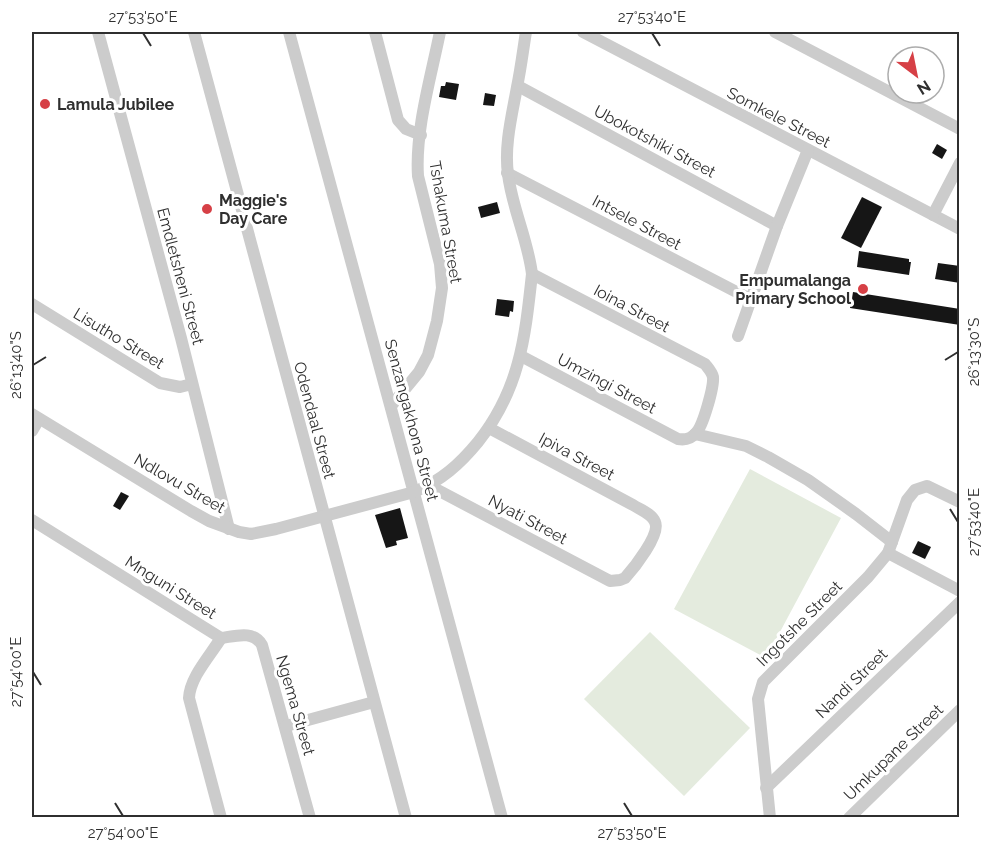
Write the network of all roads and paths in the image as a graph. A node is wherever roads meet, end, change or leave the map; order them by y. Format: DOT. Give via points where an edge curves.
graph roads {
  1 [pos="98,32"];
  2 [pos="194,32"];
  3 [pos="289,32"];
  4 [pos="375,32"];
  5 [pos="440,32"];
  6 [pos="526,32"];
  7 [pos="583,32"];
  8 [pos="775,32"];
  9 [pos="518,86"];
  10 [pos="960,129"];
  11 [pos="421,135"];
  12 [pos="807,150"];
  13 [pos="960,164"];
  14 [pos="507,173"];
  15 [pos="933,215"];
  16 [pos="777,226"];
  17 [pos="960,230"];
  18 [pos="532,274"];
  19 [pos="752,300"];
  20 [pos="32,304"];
  21 [pos="738,336"];
  22 [pos="521,356"];
  23 [pos="192,384"];
  24 [pos="391,406"];
  25 [pos="35,417"];
  26 [pos="489,428"];
  27 [pos="32,431"];
  28 [pos="695,434"];
  29 [pos="430,486"];
  30 [pos="414,492"];
  31 [pos="960,502"];
  32 [pos="324,517"];
  33 [pos="32,520"];
  34 [pos="229,529"];
  35 [pos="890,547"];
  36 [pos="610,581"];
  37 [pos="960,591"];
  38 [pos="960,602"];
  39 [pos="221,638"];
  40 [pos="374,702"];
  41 [pos="960,710"];
  42 [pos="286,726"];
  43 [pos="766,788"];
  44 [pos="221,818"];
  45 [pos="310,818"];
  46 [pos="405,818"];
  47 [pos="502,818"];
  48 [pos="770,818"];
  49 [pos="849,818"];
  1 -- 23 [label="street, Emdletsheni Street"];
  2 -- 32 [label="street, Odendaal Street"];
  3 -- 24 [label="street, Senzangakhona Street"];
  4 -- 11 [label="street" via="398,120 406,129"];
  5 -- 11 [label="street, Tshakuma Street"];
  6 -- 9 [label="street, Ndlovu Street"];
  7 -- 12 [label="street, Somkele Street"];
  8 -- 10 [label="street"];
  9 -- 14 [label="street, Ndlovu Street"];
  9 -- 16 [label="street, Ubokotshiki Street"];
  11 -- 24 [label="street, Tshakuma Street" via="418,176 440,264 442,288 428,355"];
  12 -- 15 [label="street, Somkele Street"];
  12 -- 16 [label="street"];
  13 -- 15 [label="street"];
  14 -- 18 [label="street, Ndlovu Street"];
  14 -- 19 [label="street, Intsele Street"];
  15 -- 17 [label="street, Somkele Street"];
  16 -- 19 [label="street"];
  18 -- 22 [label="street, Ndlovu Street"];
  18 -- 28 [label="street, Ioina Street" via="705,364 713,376 710,396"];
  19 -- 21 [label="street"];
  20 -- 23 [label="street, Lisutho Street" via="160,383 180,387"];
  22 -- 26 [label="street, Ndlovu Street" via="512,387"];
  22 -- 28 [label="street, Umzingi Street" via="678,439"];
  23 -- 34 [label="street, Emdletsheni Street"];
  24 -- 30 [label="street, Senzangakhona Street"];
  25 -- 27 [label="street"];
  25 -- 34 [label="street, Ndlovu Street"];
  26 -- 29 [label="street, Ndlovu Street" via="453,469"];
  26 -- 36 [label="street, Ipiva Street" via="648,514 656,524 656,534 625,578"];
  28 -- 35 [label="street" via="746,446 768,457 856,514"];
  29 -- 30 [label="street, Ndlovu Street"];
  29 -- 36 [label="street, Nyati Street"];
  30 -- 32 [label="street, Ndlovu Street"];
  30 -- 47 [label="street, Senzangakhona Street"];
  31 -- 35 [label="street, Ingotshe Street" via="935,489 920,487 907,500"];
  32 -- 34 [label="street, Ndlovu Street" via="260,533"];
  32 -- 40 [label="street, Odendaal Street"];
  33 -- 39 [label="street, Mnguni Street"];
  35 -- 37 [label="street"];
  35 -- 43 [label="street, Ingotshe Street" via="848,599 763,682 758,699"];
  38 -- 43 [label="street, Nandi Street"];
  39 -- 42 [label="street, Ngema Street" via="244,635 260,640"];
  39 -- 44 [label="street, Mnguni Street" via="194,680 189,698"];
  40 -- 42 [label="street"];
  40 -- 46 [label="street, Odendaal Street"];
  41 -- 49 [label="street, Umkupane Street"];
  42 -- 45 [label="street, Ngema Street"];
  43 -- 48 [label="street, Ingotshe Street"];
}
